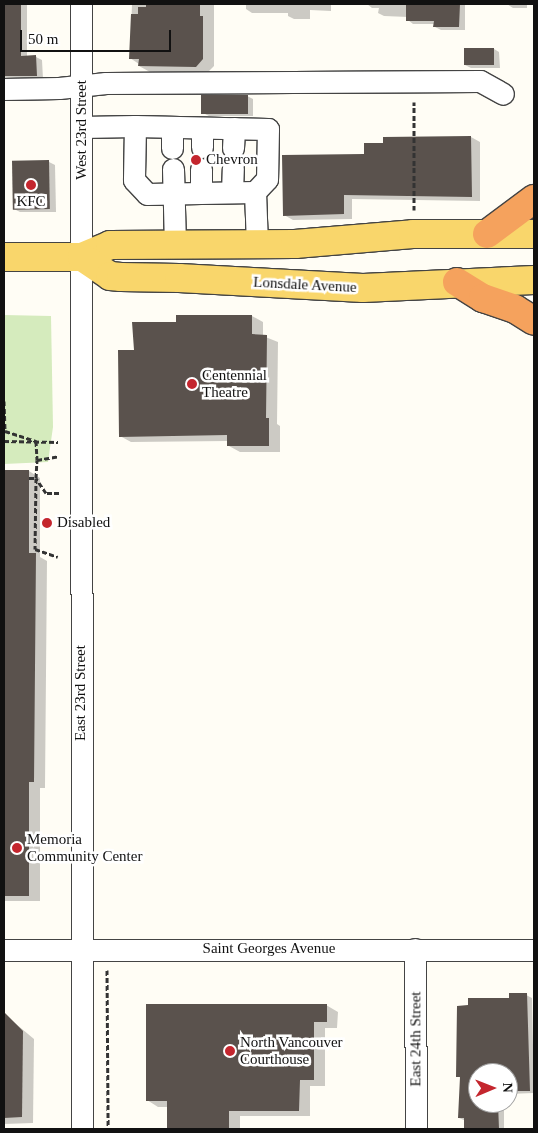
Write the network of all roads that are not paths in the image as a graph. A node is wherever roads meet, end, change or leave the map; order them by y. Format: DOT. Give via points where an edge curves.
graph roads {
  1 [pos="81,4"];
  2 [pos="81,85"];
  3 [pos="4,89"];
  4 [pos="504,94"];
  5 [pos="135,126"];
  6 [pos="82,128"];
  7 [pos="172,148"];
  8 [pos="233,148"];
  9 [pos="201,169"];
  10 [pos="201,192"];
  11 [pos="232,192"];
  12 [pos="255,192"];
  13 [pos="174,194"];
  14 [pos="534,199"];
  15 [pos="487,234"];
  16 [pos="534,234"];
  17 [pos="175,244"];
  18 [pos="257,244"];
  19 [pos="4,257"];
  20 [pos="82,257"];
  21 [pos="534,280"];
  22 [pos="458,282"];
  23 [pos="534,321"];
  24 [pos="415,949"];
  25 [pos="4,950"];
  26 [pos="82,950"];
  27 [pos="534,950"];
  28 [pos="82,1129"];
  29 [pos="416,1129"];
  1 -- 2 [label="street, West 23rd Street"];
  2 -- 3 [label="street"];
  2 -- 4 [label="street" via="480,81"];
  2 -- 6 [label="street, West 23rd Street"];
  5 -- 6 [label="street"];
  5 -- 7 [label="street"];
  5 -- 13 [label="street" via="134,180 147,194"];
  6 -- 20 [label="street, West 23rd Street"];
  7 -- 8 [label="street" via="202,137"];
  7 -- 13 [label="street"];
  8 -- 11 [label="street"];
  8 -- 12 [label="street" via="268,129 267,179"];
  9 -- 10 [label="street"];
  10 -- 11 [label="street"];
  10 -- 13 [label="street"];
  11 -- 12 [label="street"];
  12 -- 18 [label="street"];
  13 -- 17 [label="street"];
  14 -- 15 [label="highway"];
  15 -- 16 [label="main road"];
  15 -- 18 [label="main road" via="413,234"];
  17 -- 18 [label="main road"];
  17 -- 20 [label="main road" via="110,245"];
  19 -- 20 [label="main road"];
  20 -- 22 [label="main road, Lonsdale Avenue" via="110,276 121,277 363,288"];
  20 -- 26 [label="street, East 23rd Street"];
  21 -- 22 [label="main road, Lonsdale Avenue"];
  22 -- 23 [label="highway" via="483,298 515,309"];
  24 -- 26 [label="street, Saint Georges Avenue"];
  24 -- 27 [label="street, Saint Georges Avenue"];
  24 -- 29 [label="street, East 24th Street"];
  25 -- 26 [label="street, Saint Georges Avenue"];
  26 -- 28 [label="street, East 23rd Street"];
}
